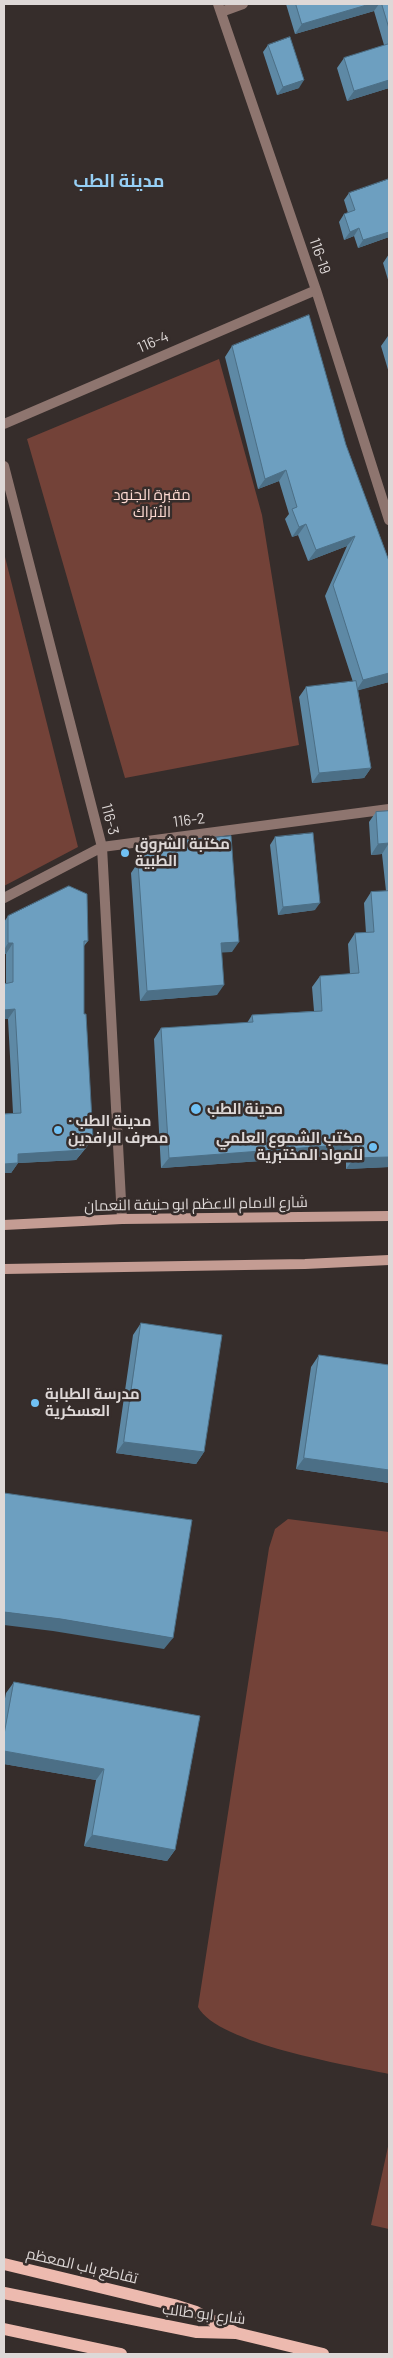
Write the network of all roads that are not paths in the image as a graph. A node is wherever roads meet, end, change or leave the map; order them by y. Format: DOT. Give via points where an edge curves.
graph roads {
  1 [pos="243,4"];
  2 [pos="220,8"];
  3 [pos="316,290"];
  4 [pos="4,424"];
  5 [pos="4,466"];
  6 [pos="6,486"];
  7 [pos="389,520"];
  8 [pos="389,809"];
  9 [pos="102,847"];
  10 [pos="4,898"];
  11 [pos="389,1216"];
  12 [pos="122,1219"];
  13 [pos="4,1225"];
  14 [pos="389,1260"];
  15 [pos="4,1269"];
  16 [pos="4,2264"];
  17 [pos="4,2293"];
  18 [pos="4,2329"];
  19 [pos="236,2333"];
  20 [pos="121,2354"];
  21 [pos="324,2354"];
  1 -- 2 [label="street"];
  2 -- 3 [label="street, 116-19"];
  3 -- 4 [label="street, 116-4"];
  3 -- 7 [label="street, 116-19"];
  5 -- 6 [label="street, 116-3"];
  6 -- 9 [label="street, 116-3"];
  8 -- 9 [label="street, 116-2"];
  9 -- 10 [label="street, 116-2"];
  9 -- 12 [label="street, 116-3"];
  11 -- 12 [label="main road, شارع الامام الاعظم ابو حنيفة النعمان"];
  12 -- 13 [label="main road, شارع الامام الاعظم ابو حنيفة النعمان"];
  14 -- 15 [label="main road"];
  16 -- 19 [label="main road, تقاطع باب المعظم" via="196,2312"];
  17 -- 19 [label="main road, شارع ابو طالب" via="197,2332"];
  18 -- 20 [label="main road"];
  19 -- 21 [label="main road, شارع ابو طالب"];
}
